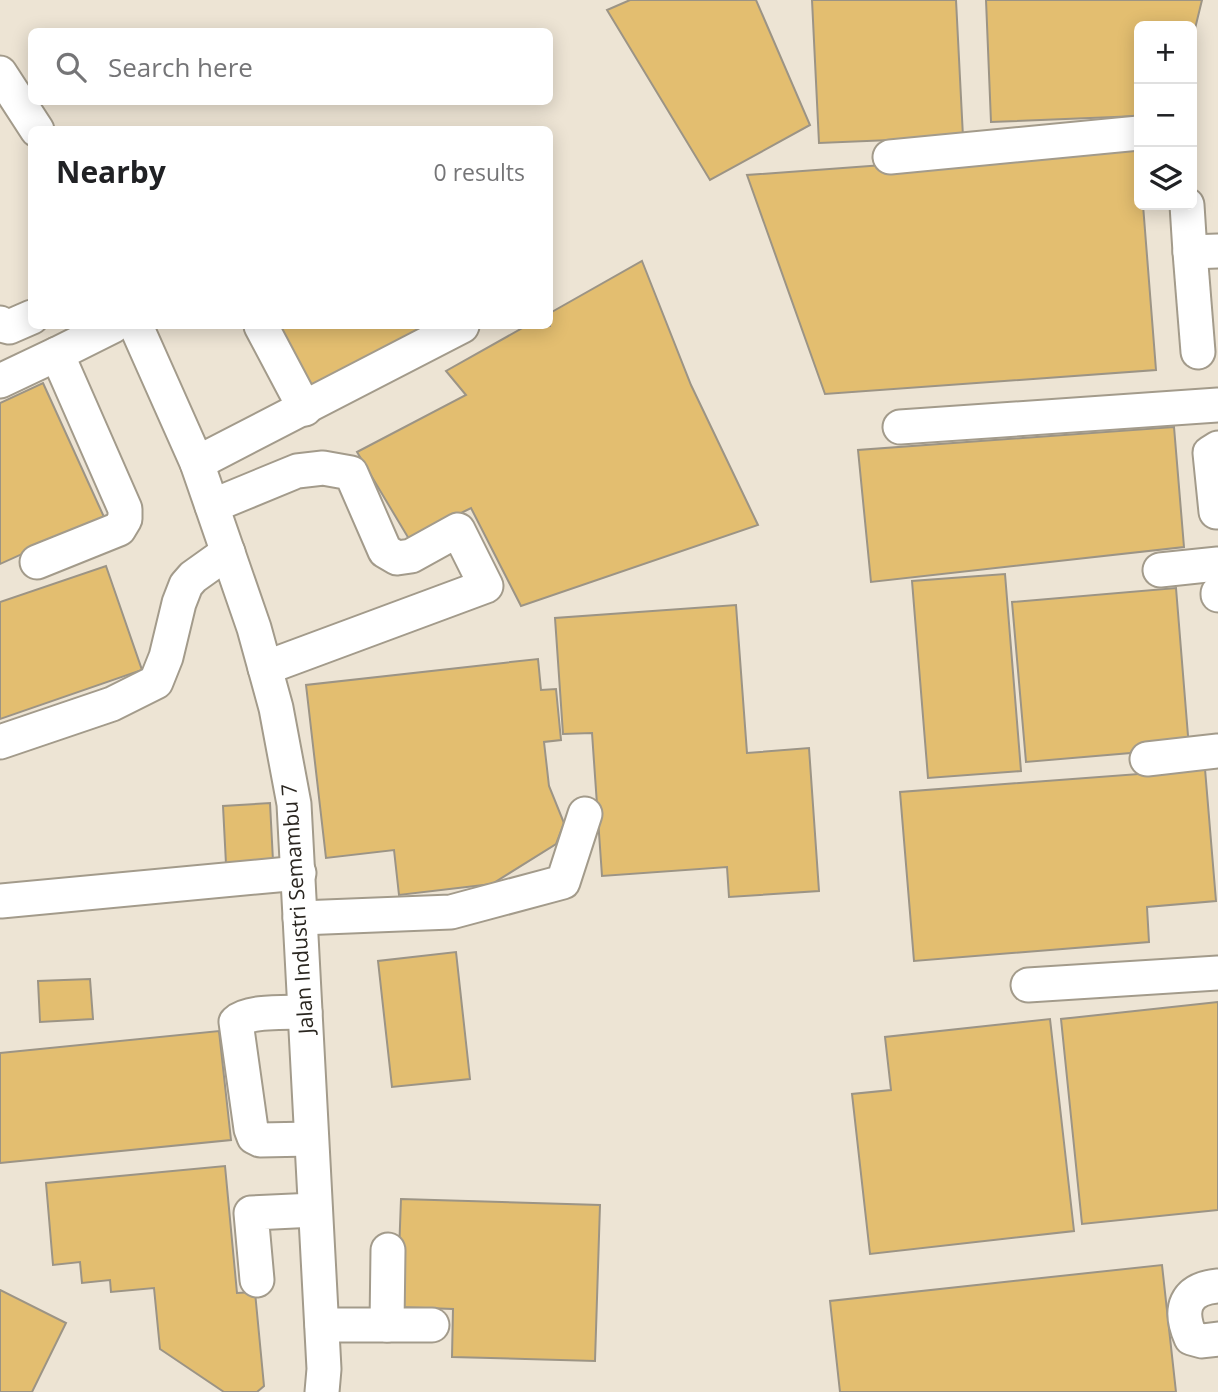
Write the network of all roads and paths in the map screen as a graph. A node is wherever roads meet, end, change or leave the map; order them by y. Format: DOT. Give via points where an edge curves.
graph roads {
  1 [pos="0,73"];
  2 [pos="34,126"];
  3 [pos="1134,133"];
  4 [pos="890,157"];
  5 [pos="1189,210"];
  6 [pos="1204,252"];
  7 [pos="28,319"];
  8 [pos="0,323"];
  9 [pos="107,329"];
  10 [pos="137,329"];
  11 [pos="263,329"];
  12 [pos="456,329"];
  13 [pos="1198,352"];
  14 [pos="57,354"];
  15 [pos="0,381"];
  16 [pos="1218,405"];
  17 [pos="306,409"];
  18 [pos="900,427"];
  19 [pos="1218,448"];
  20 [pos="197,463"];
  21 [pos="212,506"];
  22 [pos="1216,512"];
  23 [pos="228,552"];
  24 [pos="37,562"];
  25 [pos="1218,564"];
  26 [pos="1160,570"];
  27 [pos="265,668"];
  28 [pos="0,742"];
  29 [pos="1218,751"];
  30 [pos="1147,759"];
  31 [pos="585,814"];
  32 [pos="299,873"];
  33 [pos="1,901"];
  34 [pos="300,918"];
  35 [pos="1218,973"];
  36 [pos="1028,985"];
  37 [pos="305,1012"];
  38 [pos="312,1139"];
  39 [pos="315,1210"];
  40 [pos="388,1250"];
  41 [pos="257,1280"];
  42 [pos="1218,1286"];
  43 [pos="322,1325"];
  44 [pos="387,1325"];
  45 [pos="432,1325"];
  46 [pos="1218,1339"];
  47 [pos="322,1392"];
  1 -- 2 [label="street"];
  3 -- 4 [label="street"];
  5 -- 6 [label="street"];
  6 -- 13 [label="street"];
  7 -- 8 [label="street" via="9,327"];
  9 -- 14 [label="street"];
  10 -- 20 [label="street, Jalan Industri Semambu 7"];
  11 -- 17 [label="street"];
  12 -- 17 [label="street"];
  14 -- 15 [label="street"];
  14 -- 24 [label="street" via="125,509 125,519 119,529"];
  16 -- 18 [label="street"];
  17 -- 20 [label="street"];
  19 -- 22 [label="street" via="1210,453"];
  20 -- 21 [label="street, Jalan Industri Semambu 7"];
  21 -- 23 [label="street, Jalan Industri Semambu 7"];
  21 -- 27 [label="street" via="297,471 323,468 351,473 385,551 397,558 411,556 458,530 486,586"];
  23 -- 27 [label="street, Jalan Industri Semambu 7"];
  23 -- 28 [label="street" via="186,585 156,682 112,704"];
  25 -- 26 [label="street"];
  27 -- 32 [label="street, Jalan Industri Semambu 7" via="294,804"];
  29 -- 30 [label="street"];
  31 -- 34 [label="street" via="563,882 451,912"];
  32 -- 33 [label="street"];
  32 -- 34 [label="street, Jalan Industri Semambu 7"];
  34 -- 37 [label="street, Jalan Industri Semambu 7"];
  35 -- 36 [label="street"];
  37 -- 38 [label="street, Jalan Industri Semambu 7"];
  37 -- 38 [label="street" via="252,1014 236,1022 254,1138"];
  38 -- 39 [label="street, Jalan Industri Semambu 7"];
  39 -- 41 [label="street" via="250,1205"];
  39 -- 43 [label="street, Jalan Industri Semambu 7"];
  40 -- 44 [label="street"];
  42 -- 46 [label="street" via="1192,1293 1186,1304 1191,1338"];
  43 -- 44 [label="street"];
  43 -- 47 [label="street, Jalan Industri Semambu 7"];
  44 -- 45 [label="street"];
}
